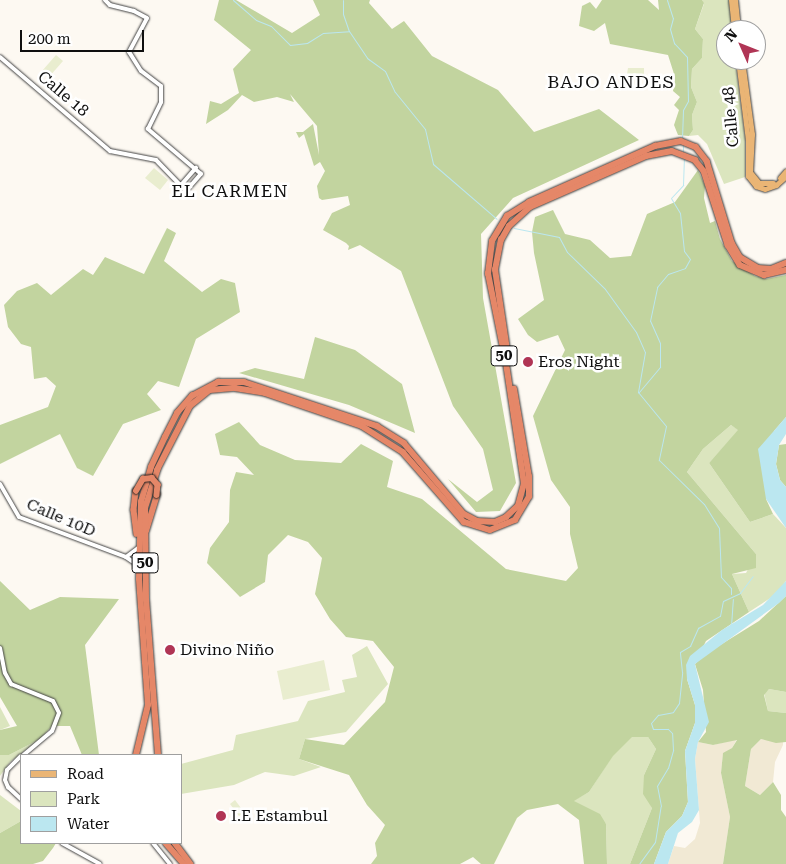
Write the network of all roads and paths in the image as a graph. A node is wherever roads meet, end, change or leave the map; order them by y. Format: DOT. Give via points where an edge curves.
graph roads {
  1 [pos="731,0"];
  2 [pos="735,0"];
  3 [pos="106,2"];
  4 [pos="733,20"];
  5 [pos="737,20"];
  6 [pos="0,57"];
  7 [pos="739,70"];
  8 [pos="743,70"];
  9 [pos="196,168"];
  10 [pos="786,171"];
  11 [pos="786,176"];
  12 [pos="181,186"];
  13 [pos="769,187"];
  14 [pos="537,201"];
  15 [pos="786,263"];
  16 [pos="786,270"];
  17 [pos="0,484"];
  18 [pos="144,535"];
  19 [pos="138,546"];
  20 [pos="126,557"];
  21 [pos="139,566"];
  22 [pos="0,648"];
  23 [pos="24,754"];
  24 [pos="136,754"];
  25 [pos="157,754"];
  26 [pos="20,758"];
  27 [pos="20,798"];
  28 [pos="64,844"];
  29 [pos="154,844"];
  30 [pos="167,844"];
  31 [pos="176,844"];
  32 [pos="100,864"];
  33 [pos="170,864"];
  34 [pos="184,864"];
  35 [pos="191,864"];
  1 -- 4 [label="main road"];
  2 -- 5 [label="main road"];
  3 -- 9 [label="street" via="145,16 147,20 130,48 136,65 157,81 162,91 148,129"];
  6 -- 12 [label="street, Calle 18" via="110,151 156,160"];
  7 -- 13 [label="main road, Calle 48" via="748,137 747,173 756,186"];
  8 -- 13 [label="main road, Calle 48" via="752,129 750,172 759,183"];
  9 -- 12 [label="street"];
  9 -- 12 [label="street" via="201,174 186,191"];
  10 -- 13 [label="main road"];
  11 -- 13 [label="main road"];
  14 -- 15 [label="highway, 50" via="553,191 673,141 681,141 696,147 707,161 732,243 740,257 758,268 771,269"];
  14 -- 16 [label="highway, 50" via="646,156 672,152 695,160 709,184 728,245 740,265 764,275"];
  14 -- 18 [label="highway, 50" via="515,218 501,240 494,270 530,485 527,504 518,517 505,526 490,530 473,527 455,514 410,459 372,431 258,392 228,388 210,390 190,406 157,470 146,501"];
  14 -- 19 [label="highway, 50" via="517,208 501,223 492,240 488,262 492,307 506,363 523,478 523,494 513,512 495,522 470,518 454,504 404,443 389,431 256,385 226,381 196,392 177,413 142,492"];
  17 -- 20 [label="street, Calle 10D" via="20,517"];
  18 -- 19 [label="highway, bridge" via="157,495 158,485 152,478 143,479 136,491 134,510"];
  18 -- 25 [label="highway, 50"];
  19 -- 20 [label="street"];
  19 -- 21 [label="highway, 50"];
  20 -- 21 [label="street, Calle 10D"];
  21 -- 24 [label="highway, 50" via="148,706"];
  22 -- 23 [label="street" via="4,673 12,684 53,701 59,714 52,731"];
  26 -- 27 [label="street" via="7,770 5,780"];
  28 -- 32 [label="street"];
  29 -- 33 [label="street"];
  30 -- 34 [label="highway"];
  31 -- 35 [label="highway"];
}
